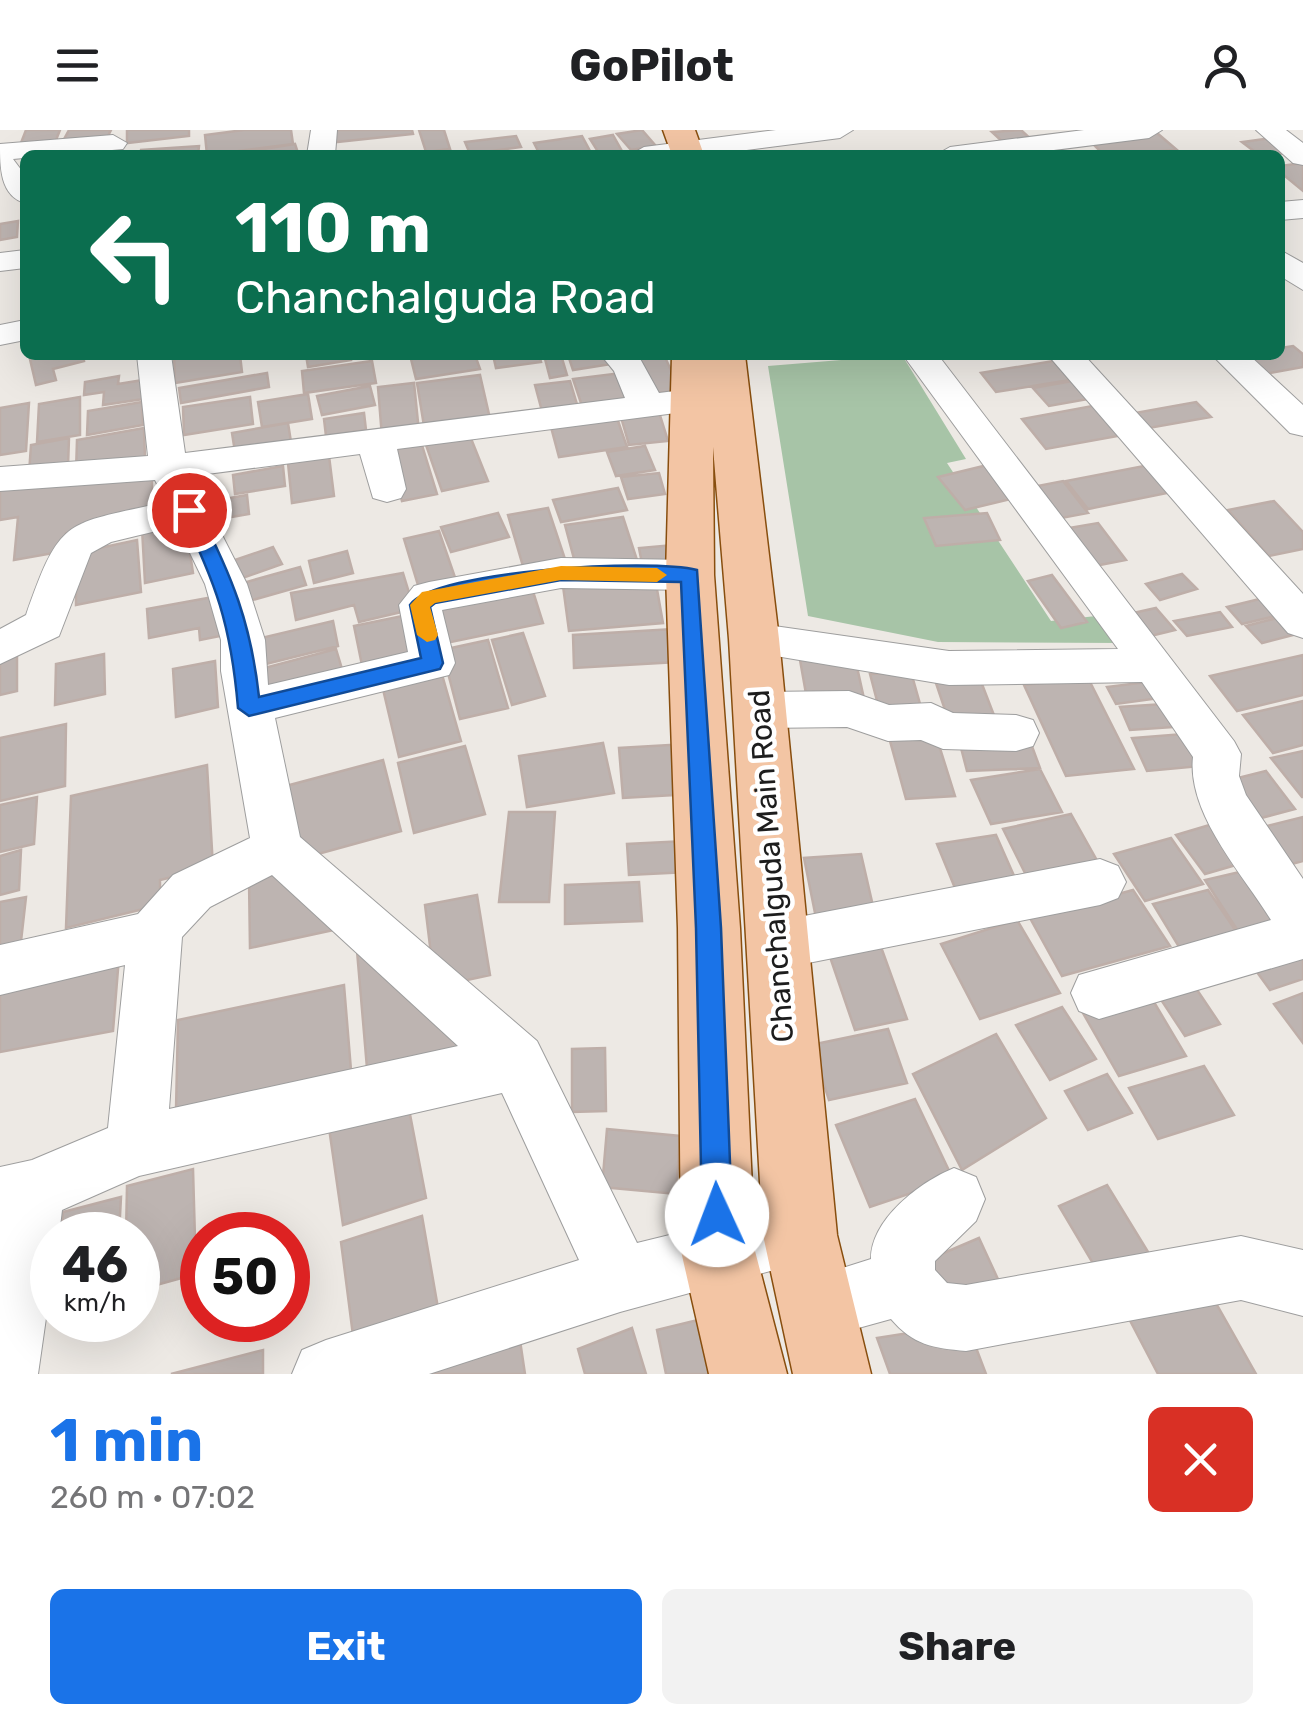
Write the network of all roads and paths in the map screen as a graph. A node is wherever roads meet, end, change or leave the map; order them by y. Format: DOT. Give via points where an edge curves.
graph roads {
  1 [pos="840,130"];
  2 [pos="1150,130"];
  3 [pos="1269,130"];
  4 [pos="113,143"];
  5 [pos="670,147"];
  6 [pos="25,150"];
  7 [pos="990,150"];
  8 [pos="1303,159"];
  9 [pos="0,161"];
  10 [pos="20,187"];
  11 [pos="155,360"];
  12 [pos="623,360"];
  13 [pos="924,360"];
  14 [pos="1070,360"];
  15 [pos="1234,360"];
  16 [pos="697,384"];
  17 [pos="1303,425"];
  18 [pos="376,440"];
  19 [pos="0,479"];
  20 [pos="178,488"];
  21 [pos="388,489"];
  22 [pos="1283,572"];
  23 [pos="718,576"];
  24 [pos="1303,622"];
  25 [pos="754,638"];
  26 [pos="0,648"];
  27 [pos="1154,665"];
  28 [pos="249,708"];
  29 [pos="759,710"];
  30 [pos="1016,733"];
  31 [pos="278,848"];
  32 [pos="1100,882"];
  33 [pos="1303,924"];
  34 [pos="156,934"];
  35 [pos="1303,935"];
  36 [pos="778,945"];
  37 [pos="0,970"];
  38 [pos="1099,993"];
  39 [pos="517,1061"];
  40 [pos="136,1146"];
  41 [pos="17,1194"];
  42 [pos="954,1199"];
  43 [pos="800,1236"];
  44 [pos="718,1251"];
  45 [pos="621,1279"];
  46 [pos="903,1283"];
  47 [pos="1303,1283"];
  48 [pos="815,1307"];
  49 [pos="4,1374"];
  50 [pos="326,1374"];
  51 [pos="748,1374"];
  52 [pos="832,1374"];
  1 -- 5 [label="street"];
  2 -- 7 [label="street"];
  3 -- 8 [label="street"];
  4 -- 6 [label="street"];
  9 -- 10 [label="street"];
  11 -- 20 [label="street"];
  12 -- 16 [label="street"];
  13 -- 27 [label="street"];
  14 -- 22 [label="street"];
  15 -- 17 [label="street"];
  16 -- 18 [label="street"];
  16 -- 23 [label="main road, Chanchalguda Main Road"];
  18 -- 20 [label="street"];
  18 -- 21 [label="street"];
  19 -- 20 [label="street"];
  20 -- 26 [label="street" via="85,537 68,554 44,625"];
  20 -- 28 [label="street" via="226,584 242,640"];
  22 -- 24 [label="street"];
  23 -- 25 [label="main road, Chanchalguda Main Road"];
  23 -- 28 [label="street" via="561,573 429,597 420,605 433,663"];
  23 -- 44 [label="main road, Chanchalguda Main Road" via="708,928"];
  25 -- 27 [label="street" via="949,668"];
  25 -- 29 [label="main road, Chanchalguda Main Road"];
  27 -- 33 [label="street" via="1217,754 1215,776 1224,804"];
  28 -- 31 [label="street"];
  29 -- 30 [label="street" via="849,709 888,723 931,721 943,731"];
  29 -- 36 [label="main road, Chanchalguda Main Road"];
  31 -- 34 [label="street" via="172,902"];
  31 -- 39 [label="street"];
  32 -- 36 [label="street"];
  34 -- 37 [label="street"];
  34 -- 40 [label="street"];
  35 -- 38 [label="street"];
  36 -- 43 [label="main road, Chanchalguda Main Road"];
  39 -- 40 [label="street"];
  39 -- 45 [label="street"];
  40 -- 41 [label="street"];
  41 -- 49 [label="street"];
  42 -- 46 [label="street" via="903,1248"];
  43 -- 44 [label="street"];
  43 -- 48 [label="main road, Chanchalguda Main Road"];
  44 -- 45 [label="street"];
  44 -- 51 [label="main road, Chanchalguda Main Road"];
  45 -- 50 [label="street"];
  46 -- 47 [label="street" via="931,1315 966,1318 1241,1268"];
  46 -- 48 [label="street"];
  48 -- 52 [label="main road, Chanchalguda Main Road"];
}
